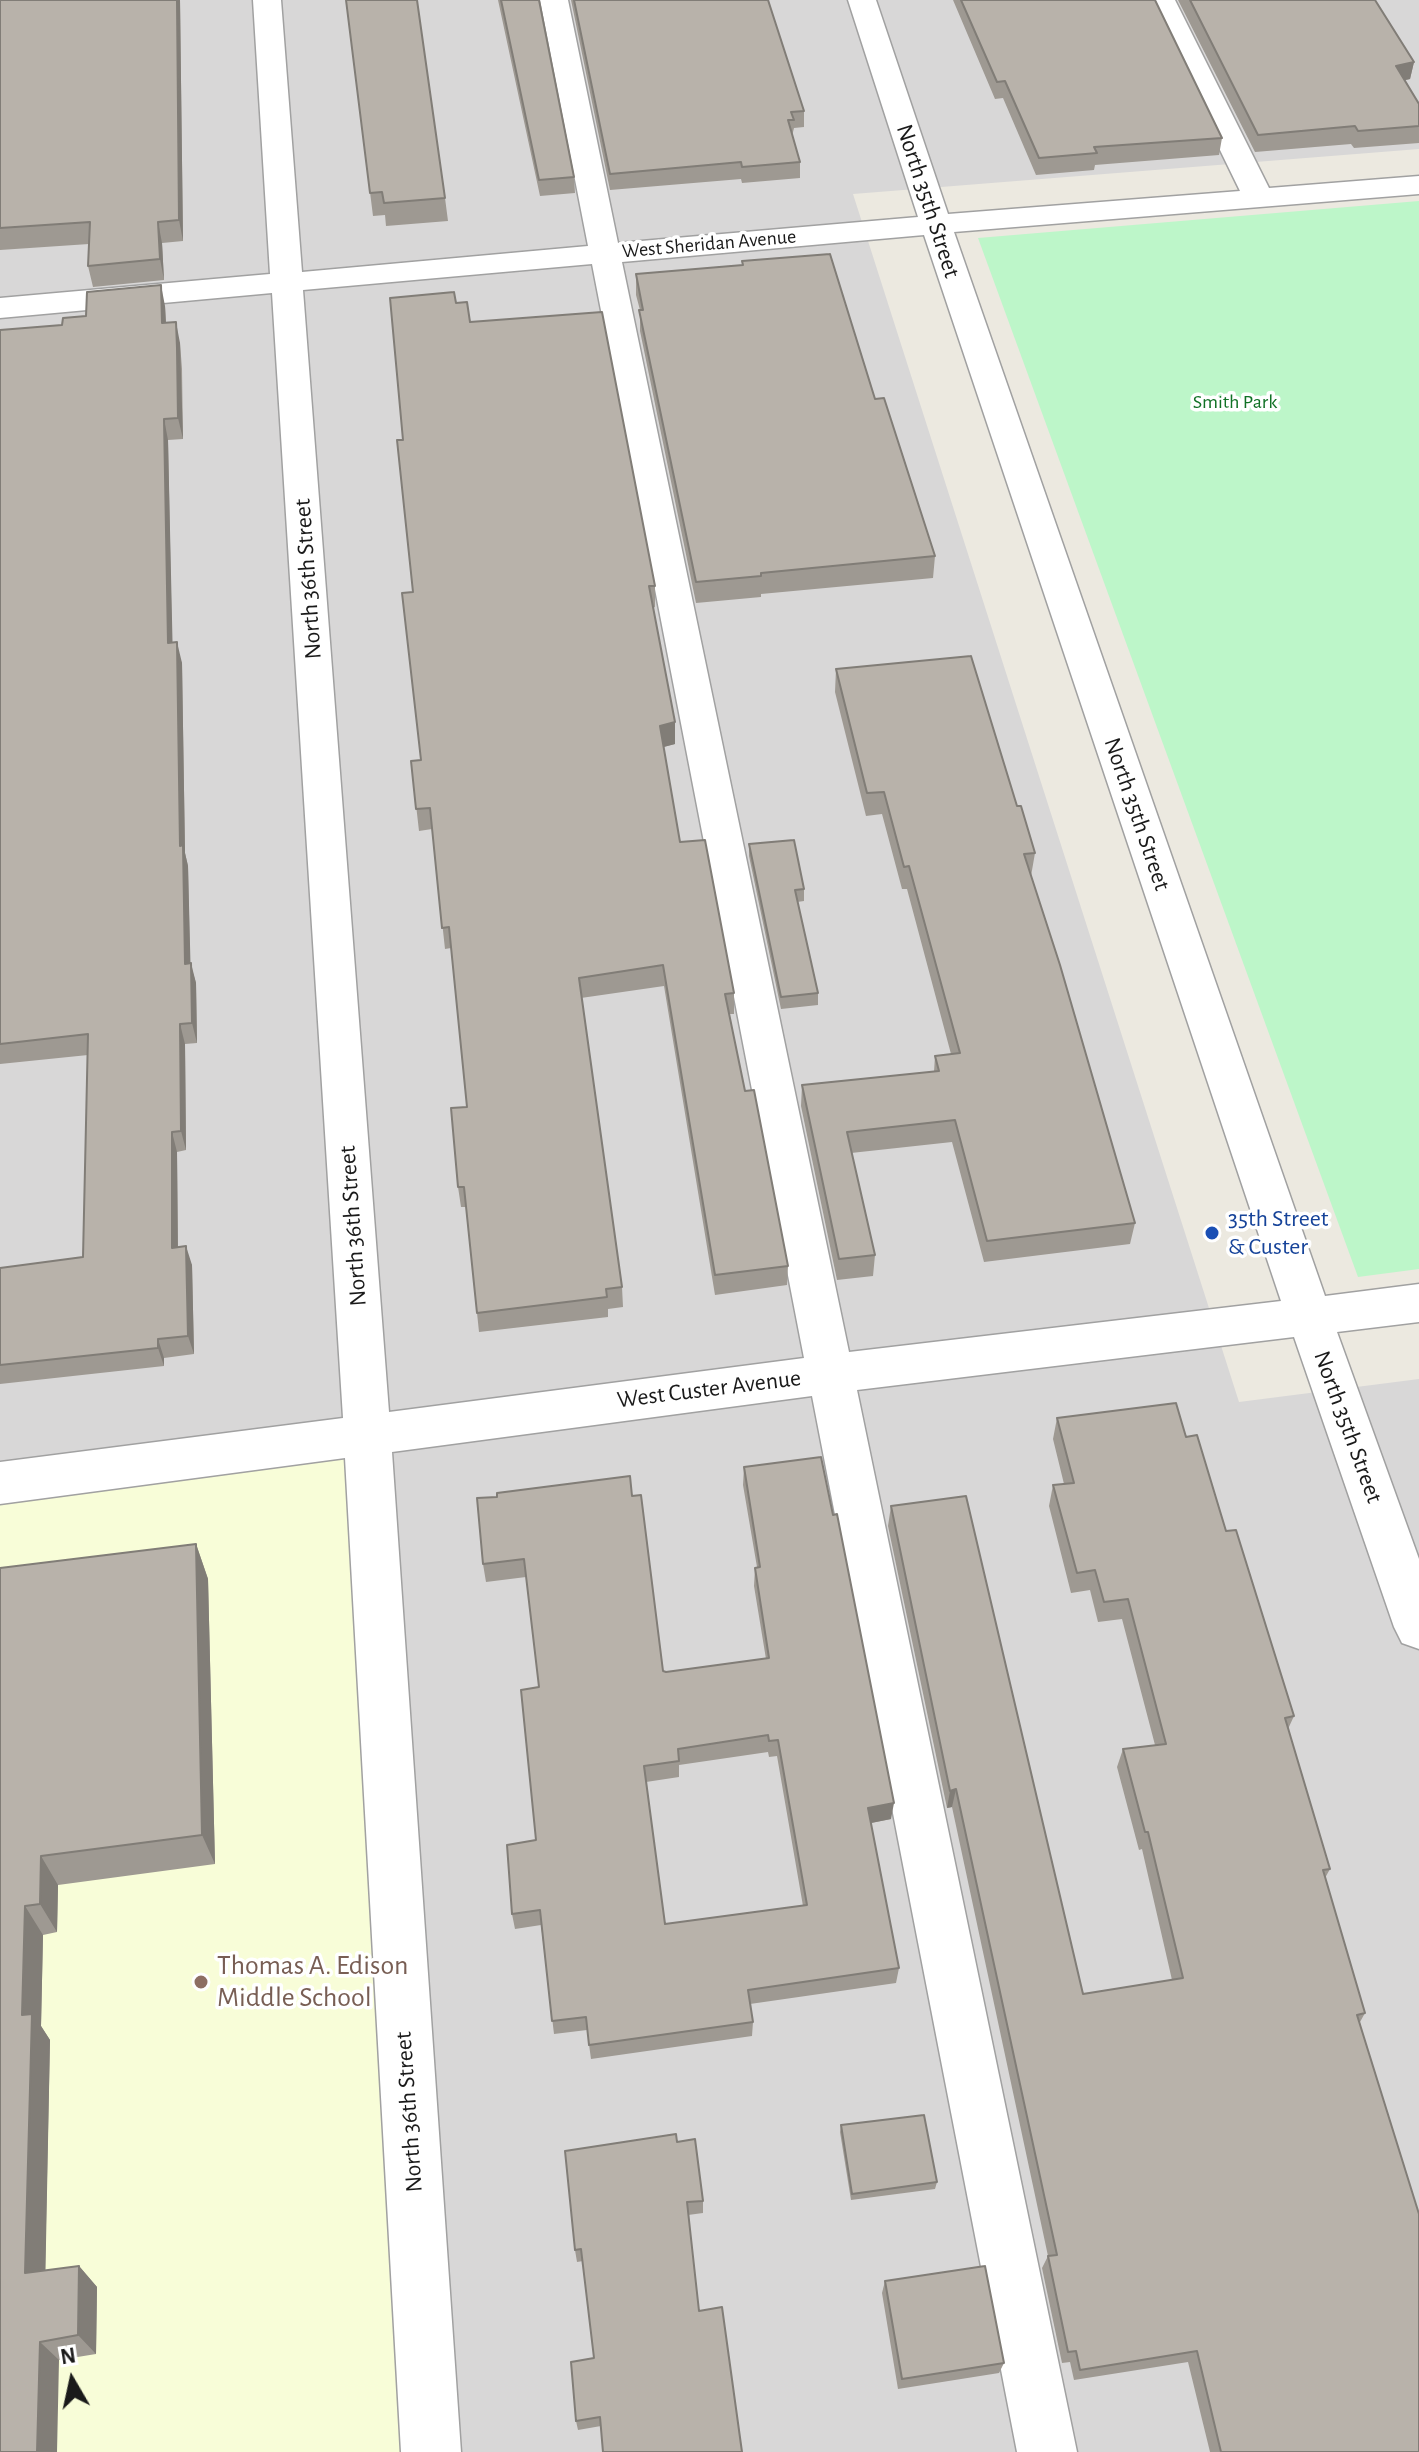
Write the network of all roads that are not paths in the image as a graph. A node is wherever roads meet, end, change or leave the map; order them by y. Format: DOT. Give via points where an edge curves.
graph roads {
  1 [pos="267,0"];
  2 [pos="554,0"];
  3 [pos="862,0"];
  4 [pos="1161,0"];
  5 [pos="1419,185"];
  6 [pos="1259,198"];
  7 [pos="936,225"];
  8 [pos="606,253"];
  9 [pos="287,281"];
  10 [pos="0,308"];
  11 [pos="1419,1303"];
  12 [pos="1309,1316"];
  13 [pos="831,1374"];
  14 [pos="367,1433"];
  15 [pos="0,1483"];
  16 [pos="1419,1627"];
  17 [pos="431,2452"];
  18 [pos="1047,2452"];
  1 -- 9 [label="street, North 36th Street"];
  2 -- 8 [label="street"];
  3 -- 7 [label="street, North 35th Street"];
  4 -- 6 [label="street"];
  5 -- 6 [label="street, West Sheridan Avenue"];
  6 -- 7 [label="street, West Sheridan Avenue"];
  7 -- 8 [label="street, West Sheridan Avenue"];
  7 -- 12 [label="street, North 35th Street"];
  8 -- 9 [label="street, West Sheridan Avenue"];
  8 -- 13 [label="street"];
  9 -- 10 [label="street, West Sheridan Avenue"];
  9 -- 14 [label="street, North 36th Street"];
  11 -- 12 [label="street, West Custer Avenue"];
  12 -- 13 [label="street, West Custer Avenue"];
  12 -- 16 [label="street, North 35th Street"];
  13 -- 14 [label="street, West Custer Avenue"];
  13 -- 18 [label="street"];
  14 -- 15 [label="street, West Custer Avenue"];
  14 -- 17 [label="street, North 36th Street"];
}
